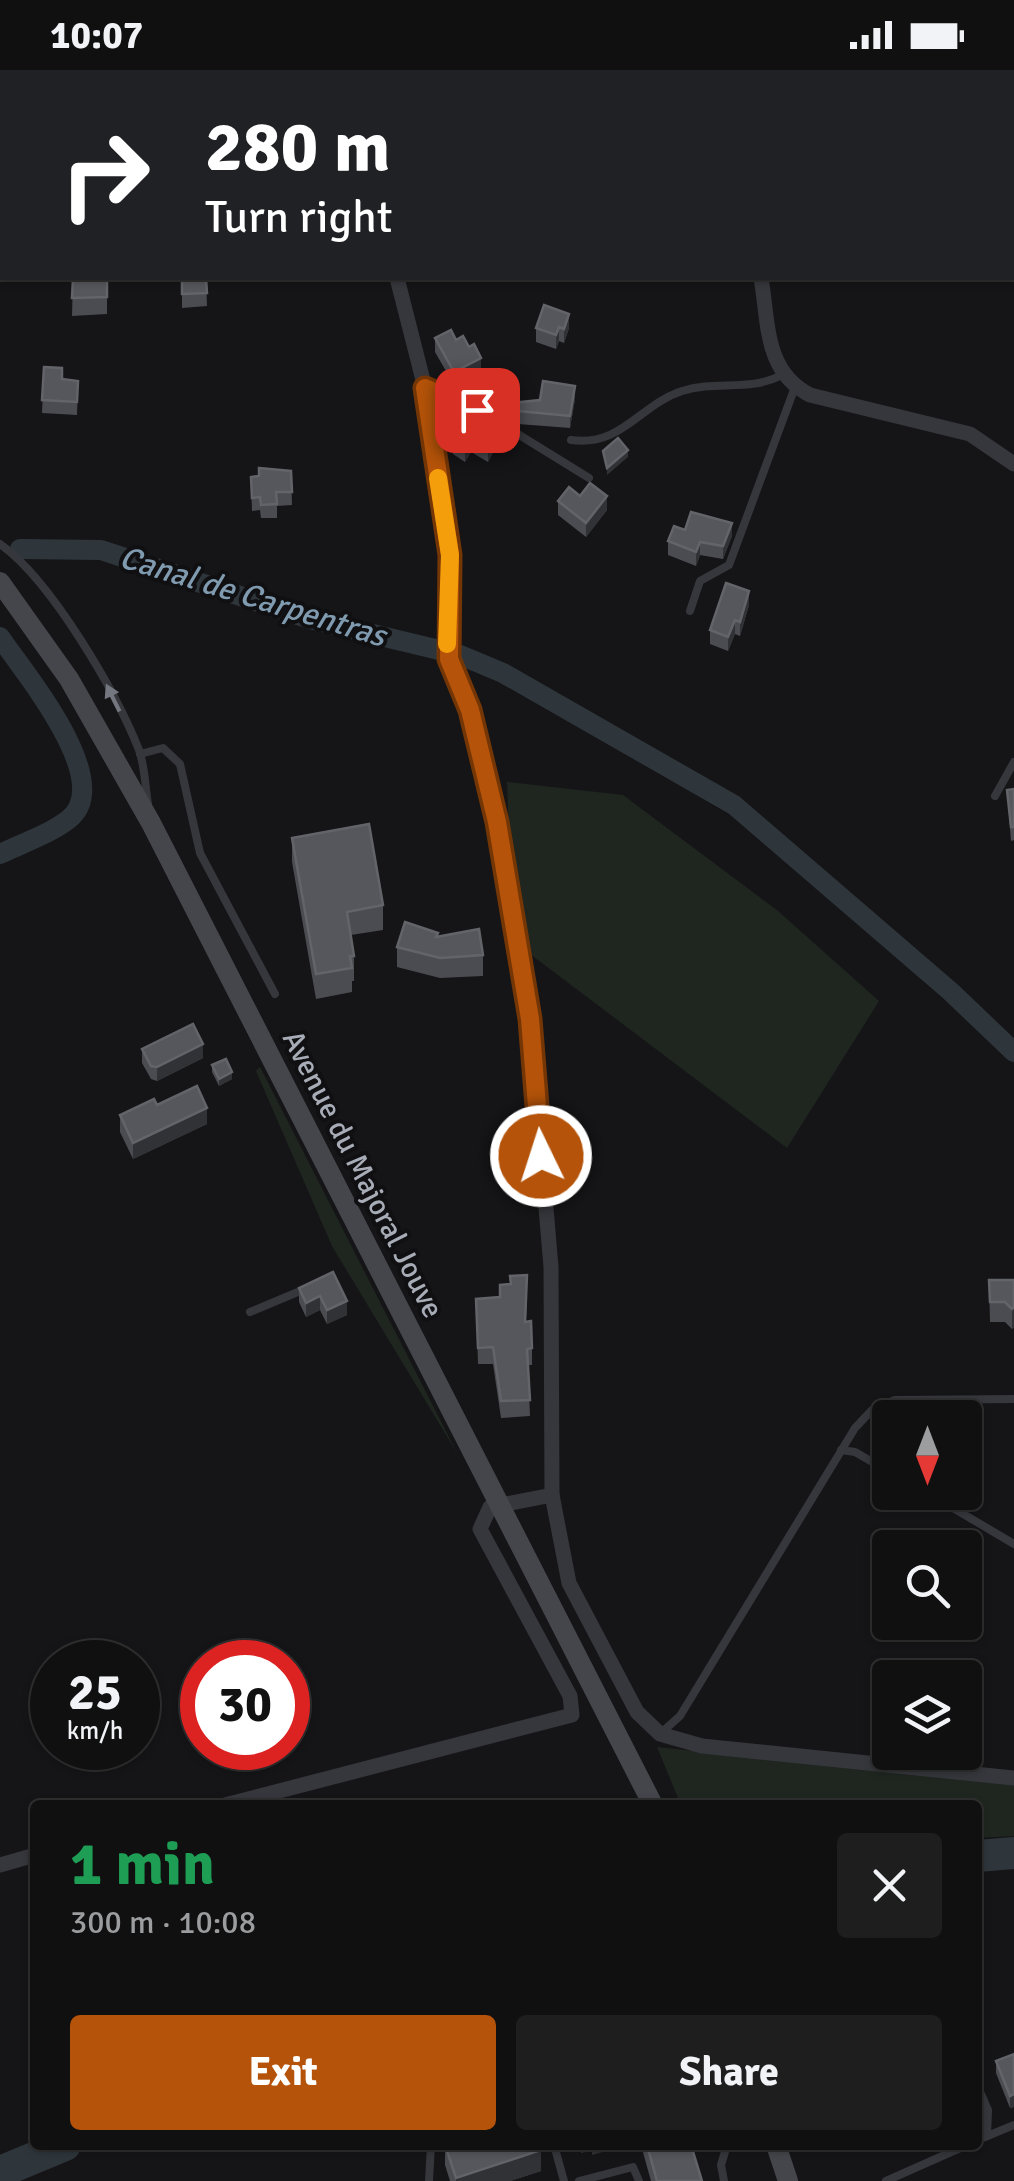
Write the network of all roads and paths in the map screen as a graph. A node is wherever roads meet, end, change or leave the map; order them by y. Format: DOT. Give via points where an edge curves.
graph roads {
  1 [pos="398,280"];
  2 [pos="761,280"];
  3 [pos="782,375"];
  4 [pos="795,387"];
  5 [pos="425,388"];
  6 [pos="571,440"];
  7 [pos="1014,464"];
  8 [pos="589,478"];
  9 [pos="0,544"];
  10 [pos="0,582"];
  11 [pos="690,612"];
  12 [pos="140,754"];
  13 [pos="1014,762"];
  14 [pos="996,796"];
  15 [pos="151,823"];
  16 [pos="276,994"];
  17 [pos="319,1283"];
  18 [pos="250,1312"];
  19 [pos="1014,1398"];
  20 [pos="841,1450"];
  21 [pos="872,1462"];
  22 [pos="552,1495"];
  23 [pos="499,1503"];
  24 [pos="956,1510"];
  25 [pos="1014,1544"];
  26 [pos="660,1734"];
  27 [pos="1014,1778"];
  28 [pos="245,1800"];
  29 [pos="650,1800"];
  30 [pos="30,1856"];
  31 [pos="0,1865"];
  32 [pos="982,2096"];
  33 [pos="1014,2125"];
  34 [pos="987,2136"];
  35 [pos="982,2138"];
  36 [pos="431,2150"];
  37 [pos="555,2150"];
  38 [pos="726,2150"];
  39 [pos="778,2150"];
  40 [pos="956,2150"];
  41 [pos="429,2181"];
  42 [pos="564,2181"];
  43 [pos="580,2181"];
  44 [pos="639,2181"];
  45 [pos="724,2181"];
  46 [pos="788,2181"];
  47 [pos="886,2181"];
  1 -- 5 [label="street"];
  2 -- 3 [label="street" via="772,355"];
  3 -- 4 [label="street"];
  3 -- 6 [label="lane" via="762,386 685,390 600,441"];
  4 -- 7 [label="street" via="970,434"];
  4 -- 11 [label="lane" via="729,564 700,580"];
  5 -- 8 [label="lane" via="534,440"];
  5 -- 22 [label="street" via="450,555 449,659 492,792 530,1019 552,1268"];
  12 -- 9 [label="lane, one-way" via="99,668"];
  10 -- 15 [label="main road, Avenue du Majoral Jouve" via="80,696"];
  12 -- 15 [label="lane"];
  12 -- 16 [label="lane" via="163,748 180,764 200,853"];
  13 -- 14 [label="lane"];
  15 -- 23 [label="main road, Avenue du Majoral Jouve"];
  17 -- 18 [label="lane"];
  19 -- 20 [label="lane" via="895,1400 872,1410"];
  20 -- 21 [label="lane"];
  20 -- 26 [label="lane" via="680,1716"];
  22 -- 23 [label="street"];
  22 -- 26 [label="street" via="569,1583 628,1700"];
  23 -- 28 [label="street" via="482,1516 483,1540 570,1696 572,1715"];
  23 -- 29 [label="main road, Avenue du Majoral Jouve"];
  24 -- 25 [label="lane"];
  26 -- 27 [label="street" via="702,1746"];
  30 -- 31 [label="street"];
  32 -- 34 [label="lane"];
  33 -- 34 [label="lane"];
  34 -- 35 [label="lane"];
  36 -- 41 [label="lane"];
  37 -- 42 [label="lane"];
  38 -- 45 [label="lane"];
  39 -- 46 [label="main road"];
  40 -- 47 [label="lane"];
  43 -- 44 [label="lane" via="633,2166"];
}
